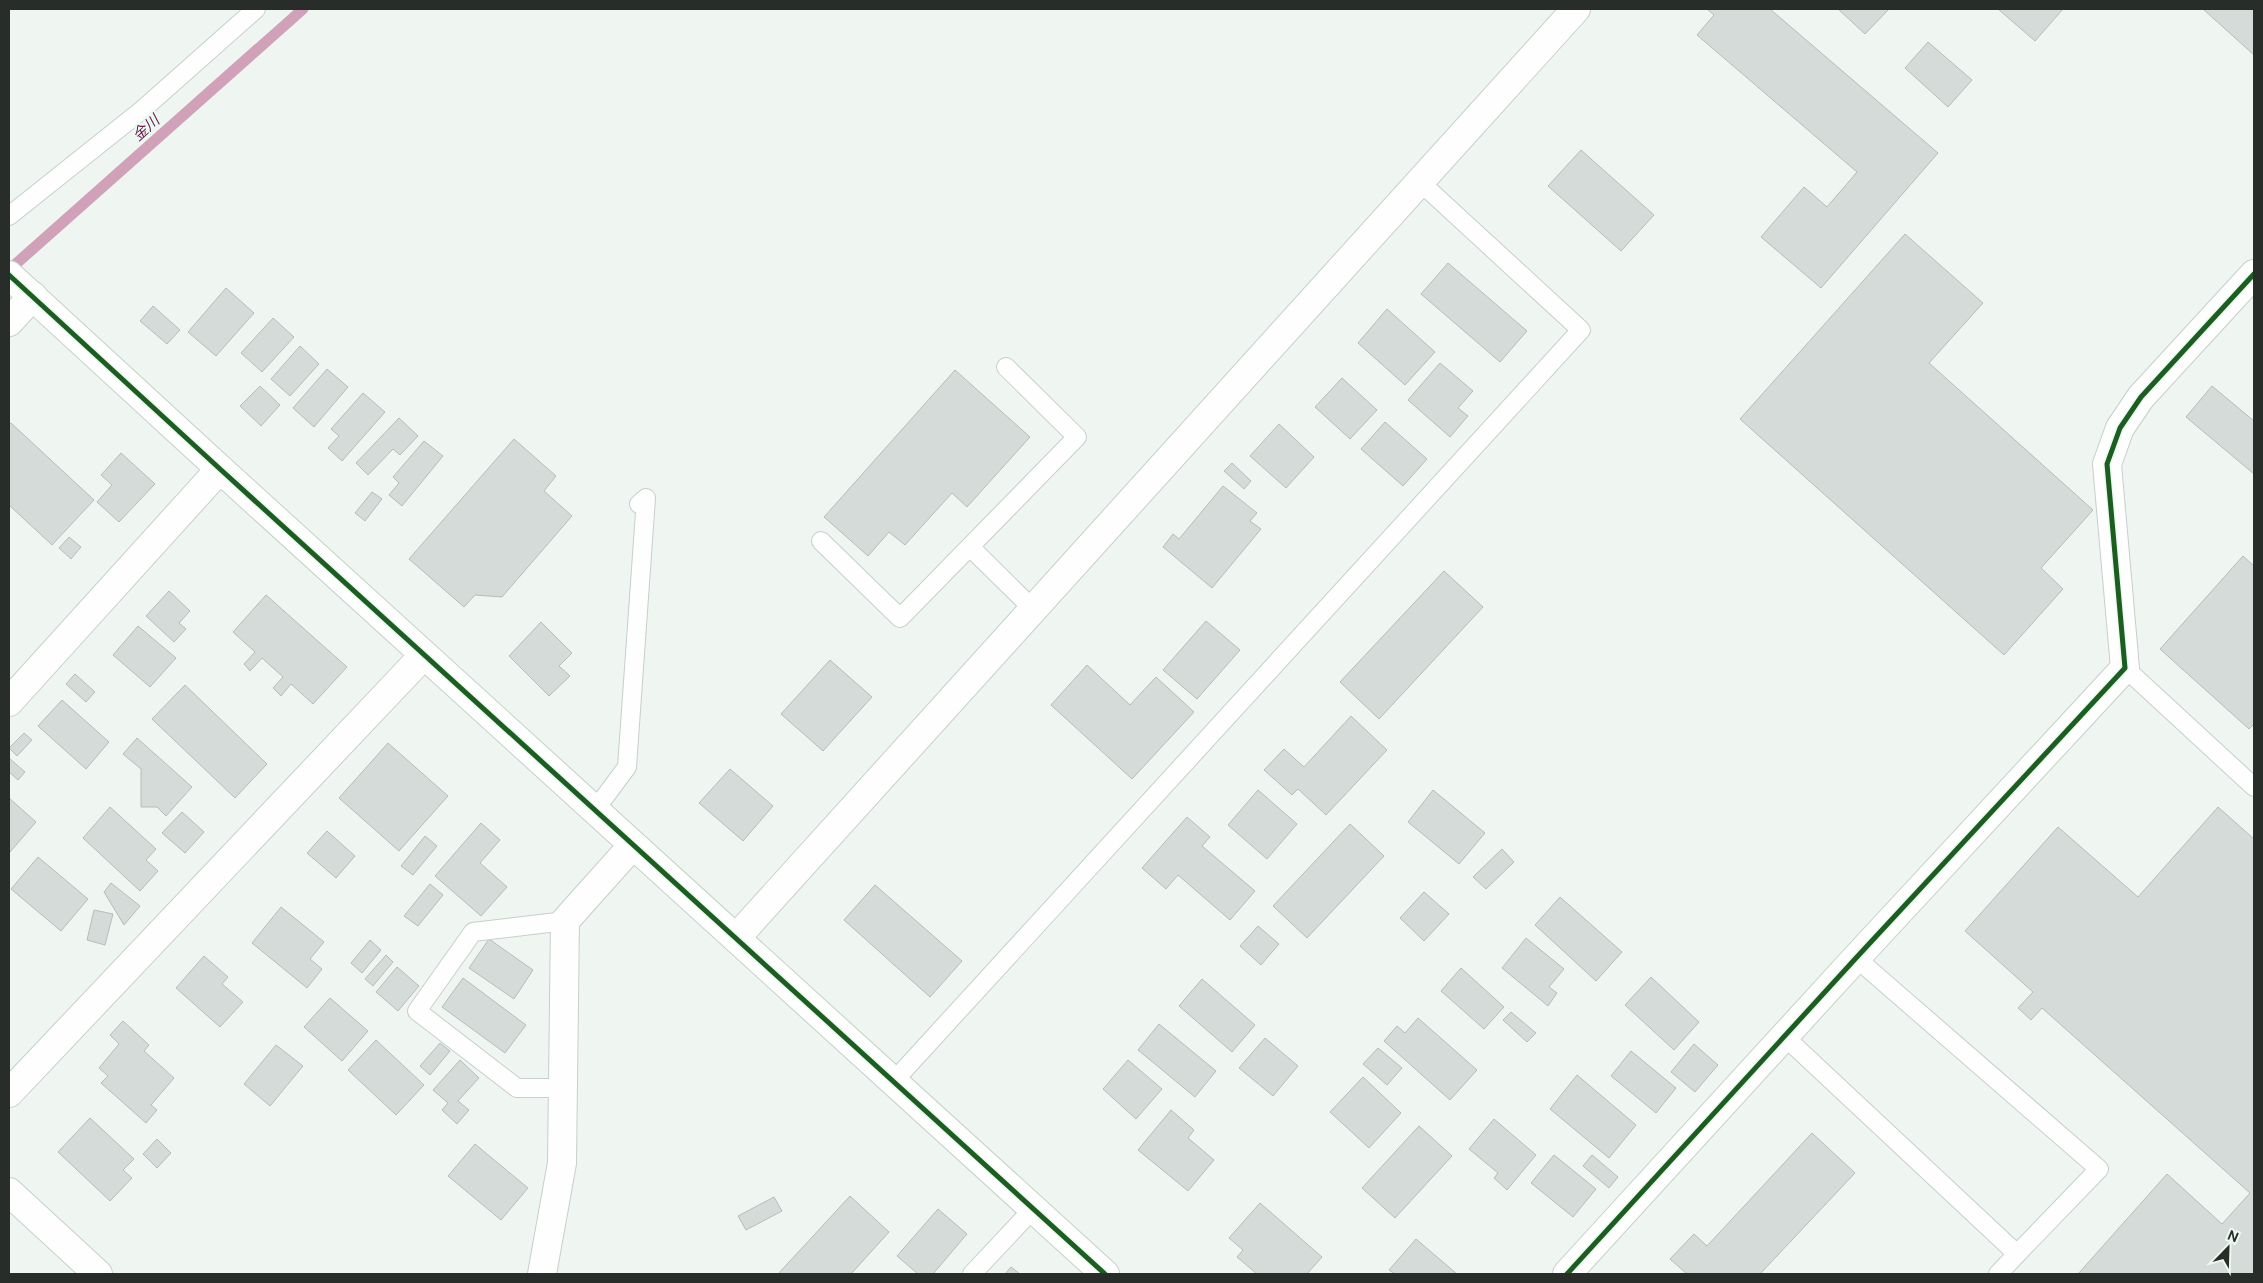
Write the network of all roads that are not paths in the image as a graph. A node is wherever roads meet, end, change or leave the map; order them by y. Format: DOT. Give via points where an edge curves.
graph roads {
  1 [pos="256,9"];
  2 [pos="1576,9"];
  3 [pos="1419,181"];
  4 [pos="9,216"];
  5 [pos="2254,274"];
  6 [pos="9,275"];
  7 [pos="33,296"];
  8 [pos="9,322"];
  9 [pos="1006,367"];
  10 [pos="220,470"];
  11 [pos="639,504"];
  12 [pos="821,540"];
  13 [pos="970,547"];
  14 [pos="1033,609"];
  15 [pos="424,655"];
  16 [pos="2125,668"];
  17 [pos="9,702"];
  18 [pos="2254,787"];
  19 [pos="595,810"];
  20 [pos="633,845"];
  21 [pos="565,921"];
  22 [pos="736,938"];
  23 [pos="1856,958"];
  24 [pos="1785,1036"];
  25 [pos="893,1082"];
  26 [pos="563,1088"];
  27 [pos="9,1092"];
  28 [pos="9,1192"];
  29 [pos="1033,1209"];
  30 [pos="2017,1254"];
  31 [pos="98,1274"];
  32 [pos="542,1274"];
  33 [pos="972,1274"];
  34 [pos="1105,1274"];
  35 [pos="1567,1274"];
  36 [pos="1998,1274"];
  1 -- 4 [label="lane" via="142,110"];
  2 -- 3 [label="street"];
  3 -- 14 [label="street"];
  3 -- 25 [label="lane" via="1581,330"];
  5 -- 16 [label="street" via="2141,397 2120,428 2107,464"];
  6 -- 7 [label="street"];
  7 -- 8 [label="street"];
  7 -- 10 [label="street"];
  9 -- 13 [label="lane" via="1077,437"];
  10 -- 15 [label="street"];
  10 -- 17 [label="street"];
  11 -- 19 [label="lane" via="646,498 627,767"];
  12 -- 13 [label="lane" via="900,618"];
  13 -- 14 [label="lane"];
  14 -- 22 [label="street"];
  15 -- 19 [label="street"];
  15 -- 27 [label="street"];
  16 -- 18 [label="lane"];
  16 -- 23 [label="street"];
  19 -- 20 [label="street"];
  20 -- 21 [label="street"];
  20 -- 22 [label="street"];
  21 -- 26 [label="street"];
  21 -- 26 [label="lane" via="473,932 417,1011 517,1088"];
  22 -- 25 [label="street"];
  23 -- 24 [label="street"];
  23 -- 30 [label="lane" via="2099,1169"];
  24 -- 30 [label="lane"];
  24 -- 35 [label="street"];
  25 -- 29 [label="street"];
  26 -- 32 [label="street" via="562,1163"];
  28 -- 31 [label="street"];
  29 -- 33 [label="lane"];
  29 -- 34 [label="street"];
  30 -- 36 [label="lane"];
}
